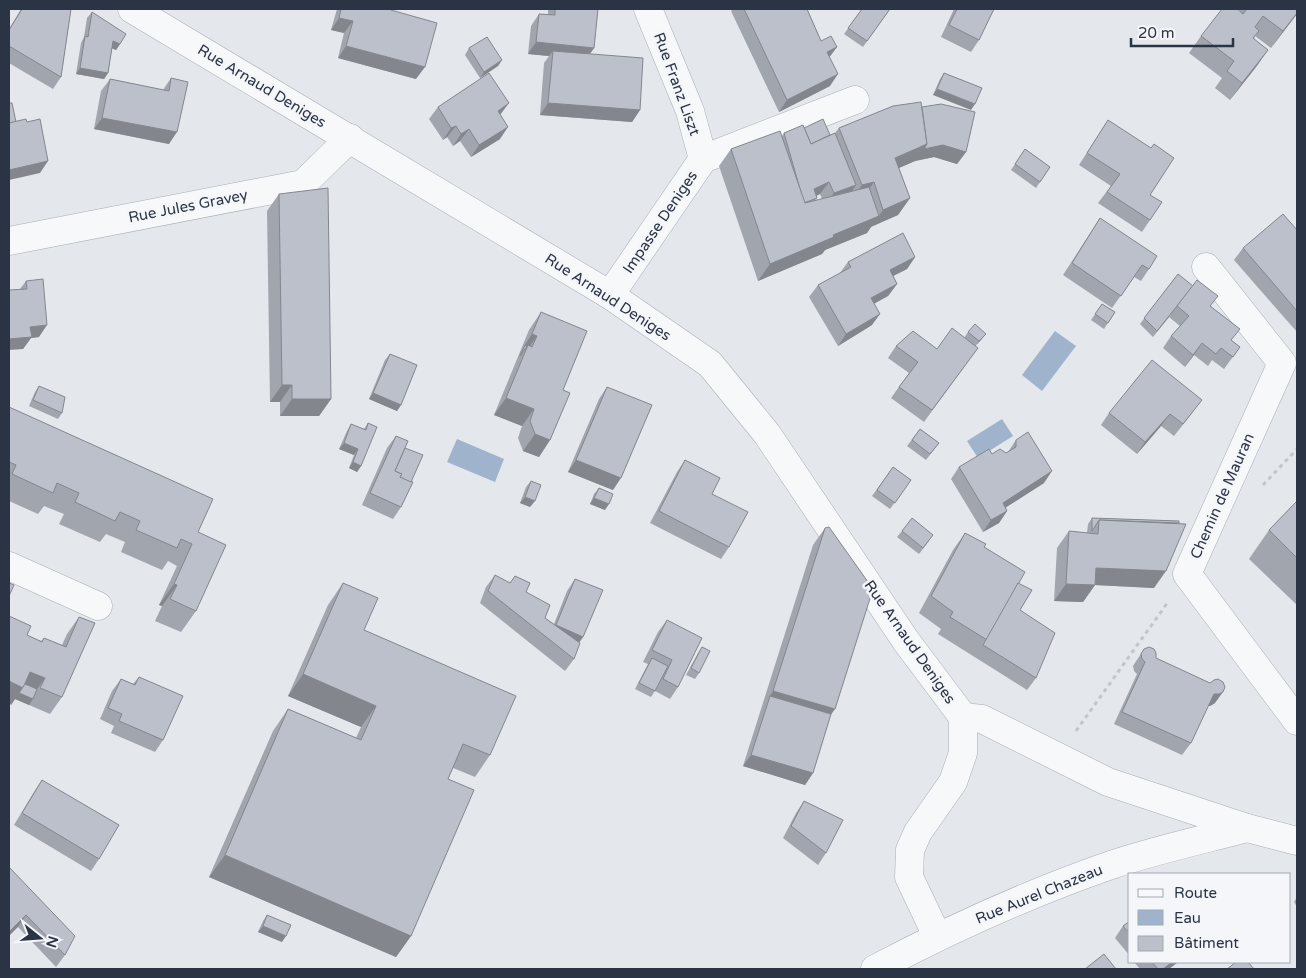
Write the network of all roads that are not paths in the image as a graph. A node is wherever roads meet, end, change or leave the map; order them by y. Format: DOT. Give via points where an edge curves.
graph roads {
  1 [pos="132,9"];
  2 [pos="648,9"];
  3 [pos="855,100"];
  4 [pos="350,138"];
  5 [pos="703,159"];
  6 [pos="9,241"];
  7 [pos="1206,267"];
  8 [pos="610,295"];
  9 [pos="9,566"];
  10 [pos="98,606"];
  11 [pos="963,717"];
  12 [pos="1297,721"];
  13 [pos="1247,828"];
  14 [pos="1297,842"];
  15 [pos="937,936"];
  16 [pos="875,969"];
  1 -- 4 [label="street, Rue Arnaud Deniges"];
  2 -- 5 [label="street, Rue Franz Liszt" via="690,110"];
  3 -- 5 [label="street, Impasse Deniges"];
  4 -- 6 [label="street, Rue Jules Gravey" via="303,184"];
  4 -- 8 [label="street, Rue Arnaud Deniges"];
  5 -- 8 [label="street, Impasse Deniges"];
  7 -- 12 [label="street, Chemin de Mauran" via="1282,363 1187,574"];
  8 -- 11 [label="street, Rue Arnaud Deniges" via="710,364 767,434 906,641"];
  9 -- 10 [label="street"];
  11 -- 13 [label="street, Rue Arnaud Deniges" via="982,719 1108,782"];
  11 -- 15 [label="street, Rue Arnaud Deniges" via="962,753 953,782 918,832 910,850 909,877"];
  13 -- 14 [label="street"];
  13 -- 15 [label="street, Rue Aurel Chazeau" via="1112,865"];
  15 -- 16 [label="street, Rue Aurel Chazeau"];
}
